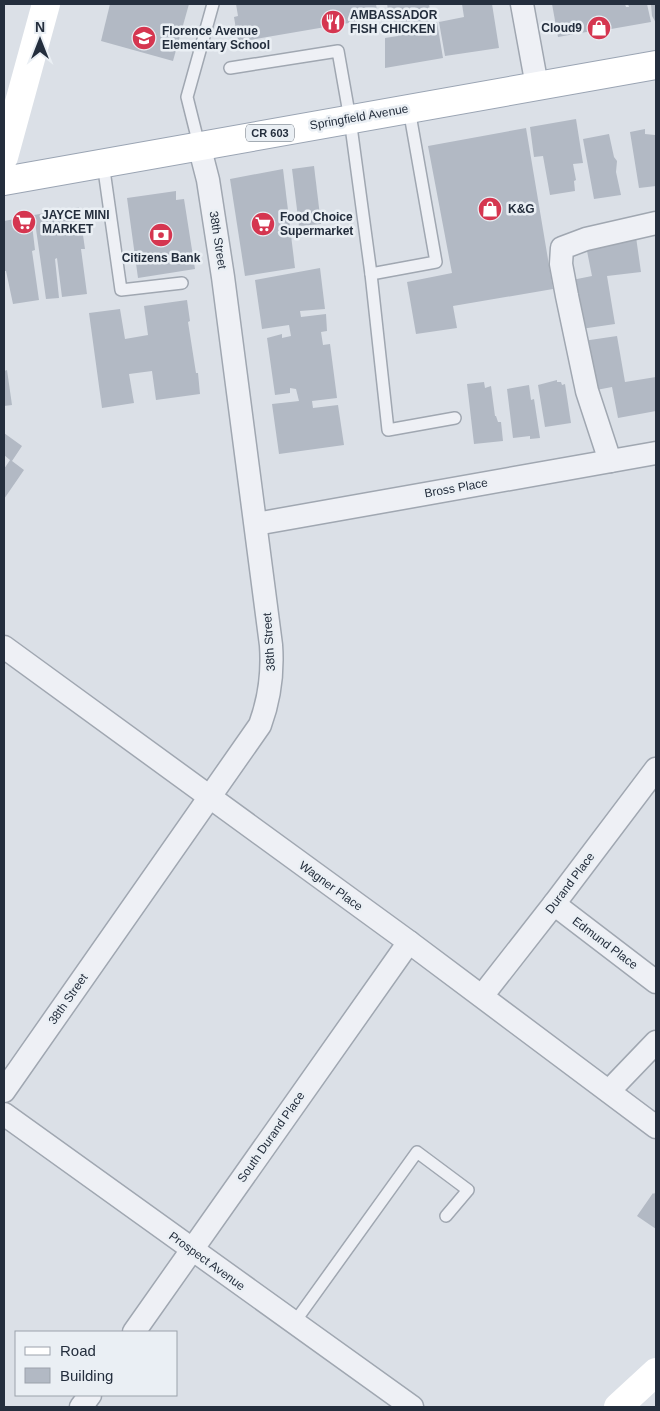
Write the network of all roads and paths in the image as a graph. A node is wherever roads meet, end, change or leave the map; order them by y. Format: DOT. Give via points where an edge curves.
graph roads {
  1 [pos="46,4"];
  2 [pos="213,4"];
  3 [pos="522,4"];
  4 [pos="656,65"];
  5 [pos="230,68"];
  6 [pos="537,86"];
  7 [pos="409,109"];
  8 [pos="350,120"];
  9 [pos="199,145"];
  10 [pos="4,157"];
  11 [pos="104,163"];
  12 [pos="4,181"];
  13 [pos="656,223"];
  14 [pos="372,274"];
  15 [pos="182,283"];
  16 [pos="456,418"];
  17 [pos="656,453"];
  18 [pos="610,461"];
  19 [pos="256,524"];
  20 [pos="4,647"];
  21 [pos="656,769"];
  22 [pos="210,797"];
  23 [pos="554,904"];
  24 [pos="409,942"];
  25 [pos="656,982"];
  26 [pos="482,996"];
  27 [pos="656,1042"];
  28 [pos="4,1091"];
  29 [pos="609,1091"];
  30 [pos="4,1114"];
  31 [pos="656,1126"];
  32 [pos="446,1216"];
  33 [pos="192,1250"];
  34 [pos="294,1323"];
  35 [pos="135,1331"];
  36 [pos="656,1372"];
  37 [pos="89,1396"];
  38 [pos="82,1407"];
  39 [pos="412,1407"];
  40 [pos="618,1407"];
  1 -- 10 [label="main road"];
  2 -- 9 [label="lane" via="187,97"];
  3 -- 6 [label="street"];
  4 -- 6 [label="main road, Springfield Avenue / CR 603"];
  5 -- 8 [label="lane" via="338,51"];
  6 -- 7 [label="main road, Springfield Avenue / CR 603"];
  7 -- 8 [label="main road, Springfield Avenue / CR 603"];
  7 -- 14 [label="lane" via="436,262"];
  8 -- 9 [label="main road, Springfield Avenue / CR 603"];
  8 -- 14 [label="lane"];
  9 -- 11 [label="main road, Springfield Avenue / CR 603"];
  9 -- 19 [label="street, 38th Street" via="208,180 223,277"];
  11 -- 12 [label="main road, Springfield Avenue / CR 603"];
  11 -- 15 [label="lane" via="121,290"];
  13 -- 18 [label="street" via="586,239 562,248 561,264 587,391"];
  14 -- 16 [label="lane" via="388,430"];
  17 -- 18 [label="street, Bross Place"];
  18 -- 19 [label="street, Bross Place"];
  19 -- 22 [label="street, 38th Street" via="272,644 270,694 260,725"];
  20 -- 22 [label="street, Wagner Place"];
  21 -- 23 [label="street, Durand Place"];
  22 -- 24 [label="street, Wagner Place"];
  22 -- 28 [label="street, 38th Street"];
  23 -- 25 [label="street, Edmund Place"];
  23 -- 26 [label="street, Durand Place"];
  24 -- 26 [label="street, Wagner Place"];
  24 -- 33 [label="street, South Durand Place"];
  26 -- 29 [label="street, Wagner Place"];
  27 -- 29 [label="street"];
  29 -- 31 [label="street, Wagner Place"];
  30 -- 33 [label="street, Prospect Avenue"];
  32 -- 34 [label="lane" via="468,1190 417,1152"];
  33 -- 34 [label="street, Prospect Avenue"];
  33 -- 35 [label="street, South Durand Place"];
  34 -- 39 [label="street, Prospect Avenue"];
  36 -- 40 [label="main road"];
  37 -- 38 [label="street"];
}
